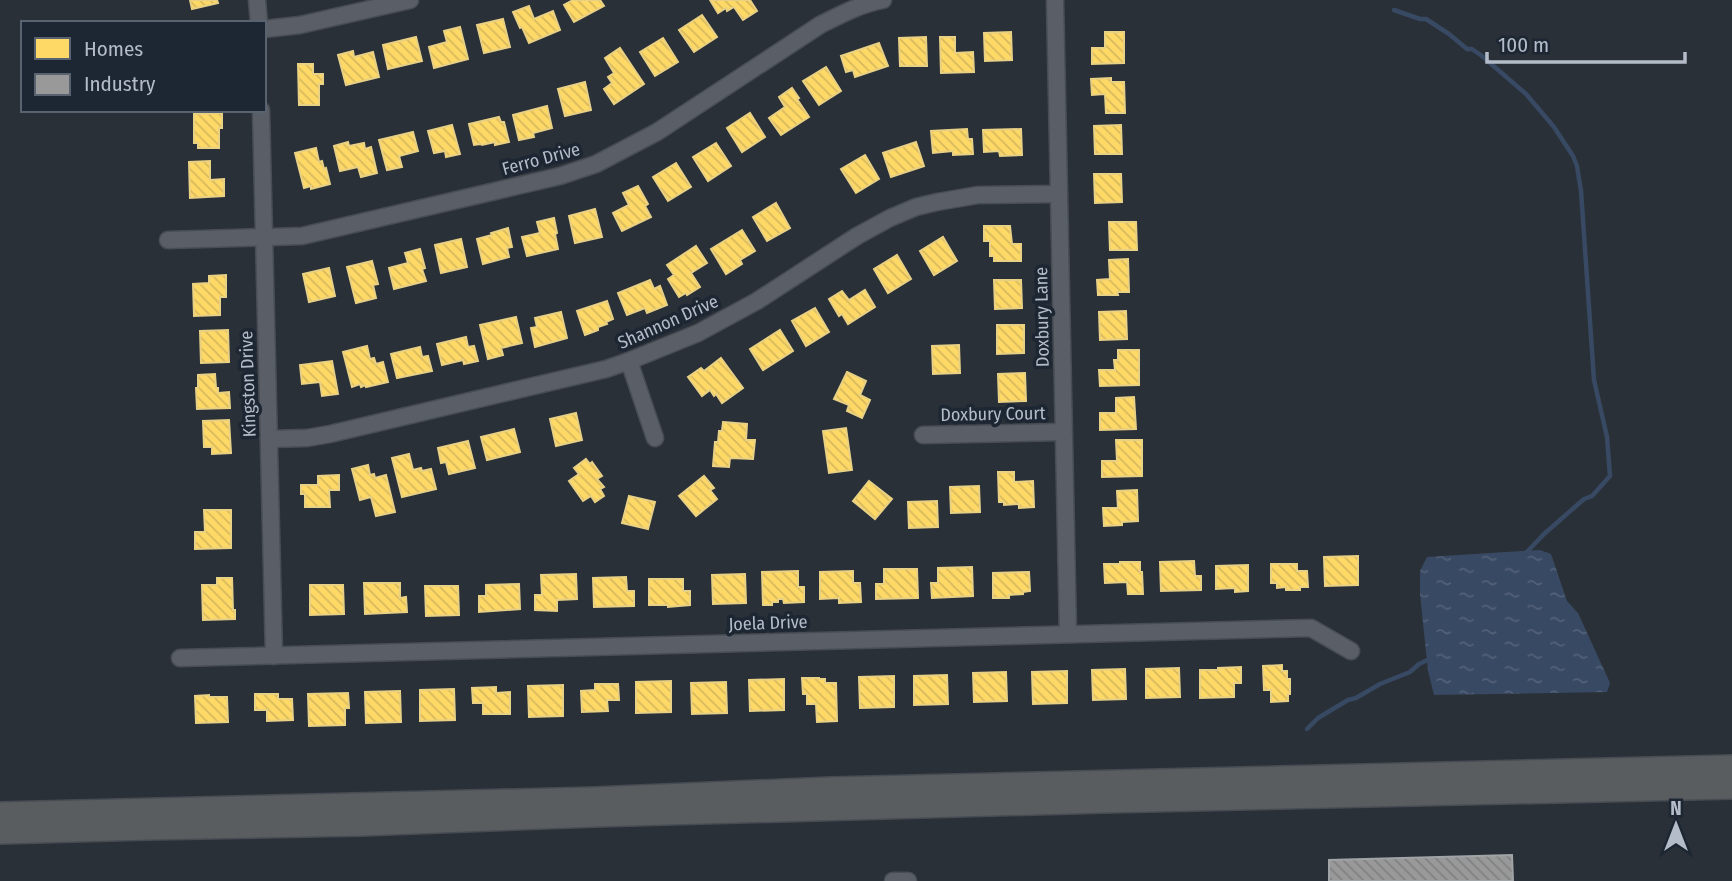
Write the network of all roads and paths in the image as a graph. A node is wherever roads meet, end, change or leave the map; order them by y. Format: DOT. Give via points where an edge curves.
graph roads {
  1 [pos="257,0"];
  2 [pos="410,0"];
  3 [pos="883,0"];
  4 [pos="1055,0"];
  5 [pos="259,21"];
  6 [pos="266,29"];
  7 [pos="261,112"];
  8 [pos="1059,194"];
  9 [pos="263,238"];
  10 [pos="168,240"];
  11 [pos="629,361"];
  12 [pos="1063,432"];
  13 [pos="923,435"];
  14 [pos="655,438"];
  15 [pos="269,439"];
  16 [pos="1068,634"];
  17 [pos="1351,651"];
  18 [pos="274,656"];
  19 [pos="180,658"];
  20 [pos="1732,767"];
  21 [pos="1732,787"];
  22 [pos="0,814"];
  23 [pos="0,832"];
  24 [pos="893,881"];
  25 [pos="908,881"];
  1 -- 5 [label="street"];
  2 -- 6 [label="street"];
  3 -- 9 [label="street, Ferro Drive" via="820,25 657,132 596,164 302,236"];
  4 -- 8 [label="street, Doxbury Lane"];
  7 -- 9 [label="street, Kingston Drive"];
  8 -- 11 [label="street, Shannon Drive" via="978,195 937,202 890,218 757,301 698,333"];
  8 -- 12 [label="street, Doxbury Lane"];
  9 -- 10 [label="street, Ferro Drive"];
  9 -- 15 [label="street, Kingston Drive"];
  11 -- 14 [label="street"];
  11 -- 15 [label="street, Shannon Drive" via="372,426 307,438"];
  12 -- 13 [label="street, Doxbury Court"];
  12 -- 16 [label="street, Doxbury Lane"];
  15 -- 18 [label="street, Kingston Drive"];
  16 -- 17 [label="street, Joela Drive" via="1311,628"];
  16 -- 18 [label="street, Joela Drive"];
  18 -- 19 [label="street, Joela Drive"];
  20 -- 22 [label="highway"];
  21 -- 23 [label="highway"];
  24 -- 25 [label="street"];
}
